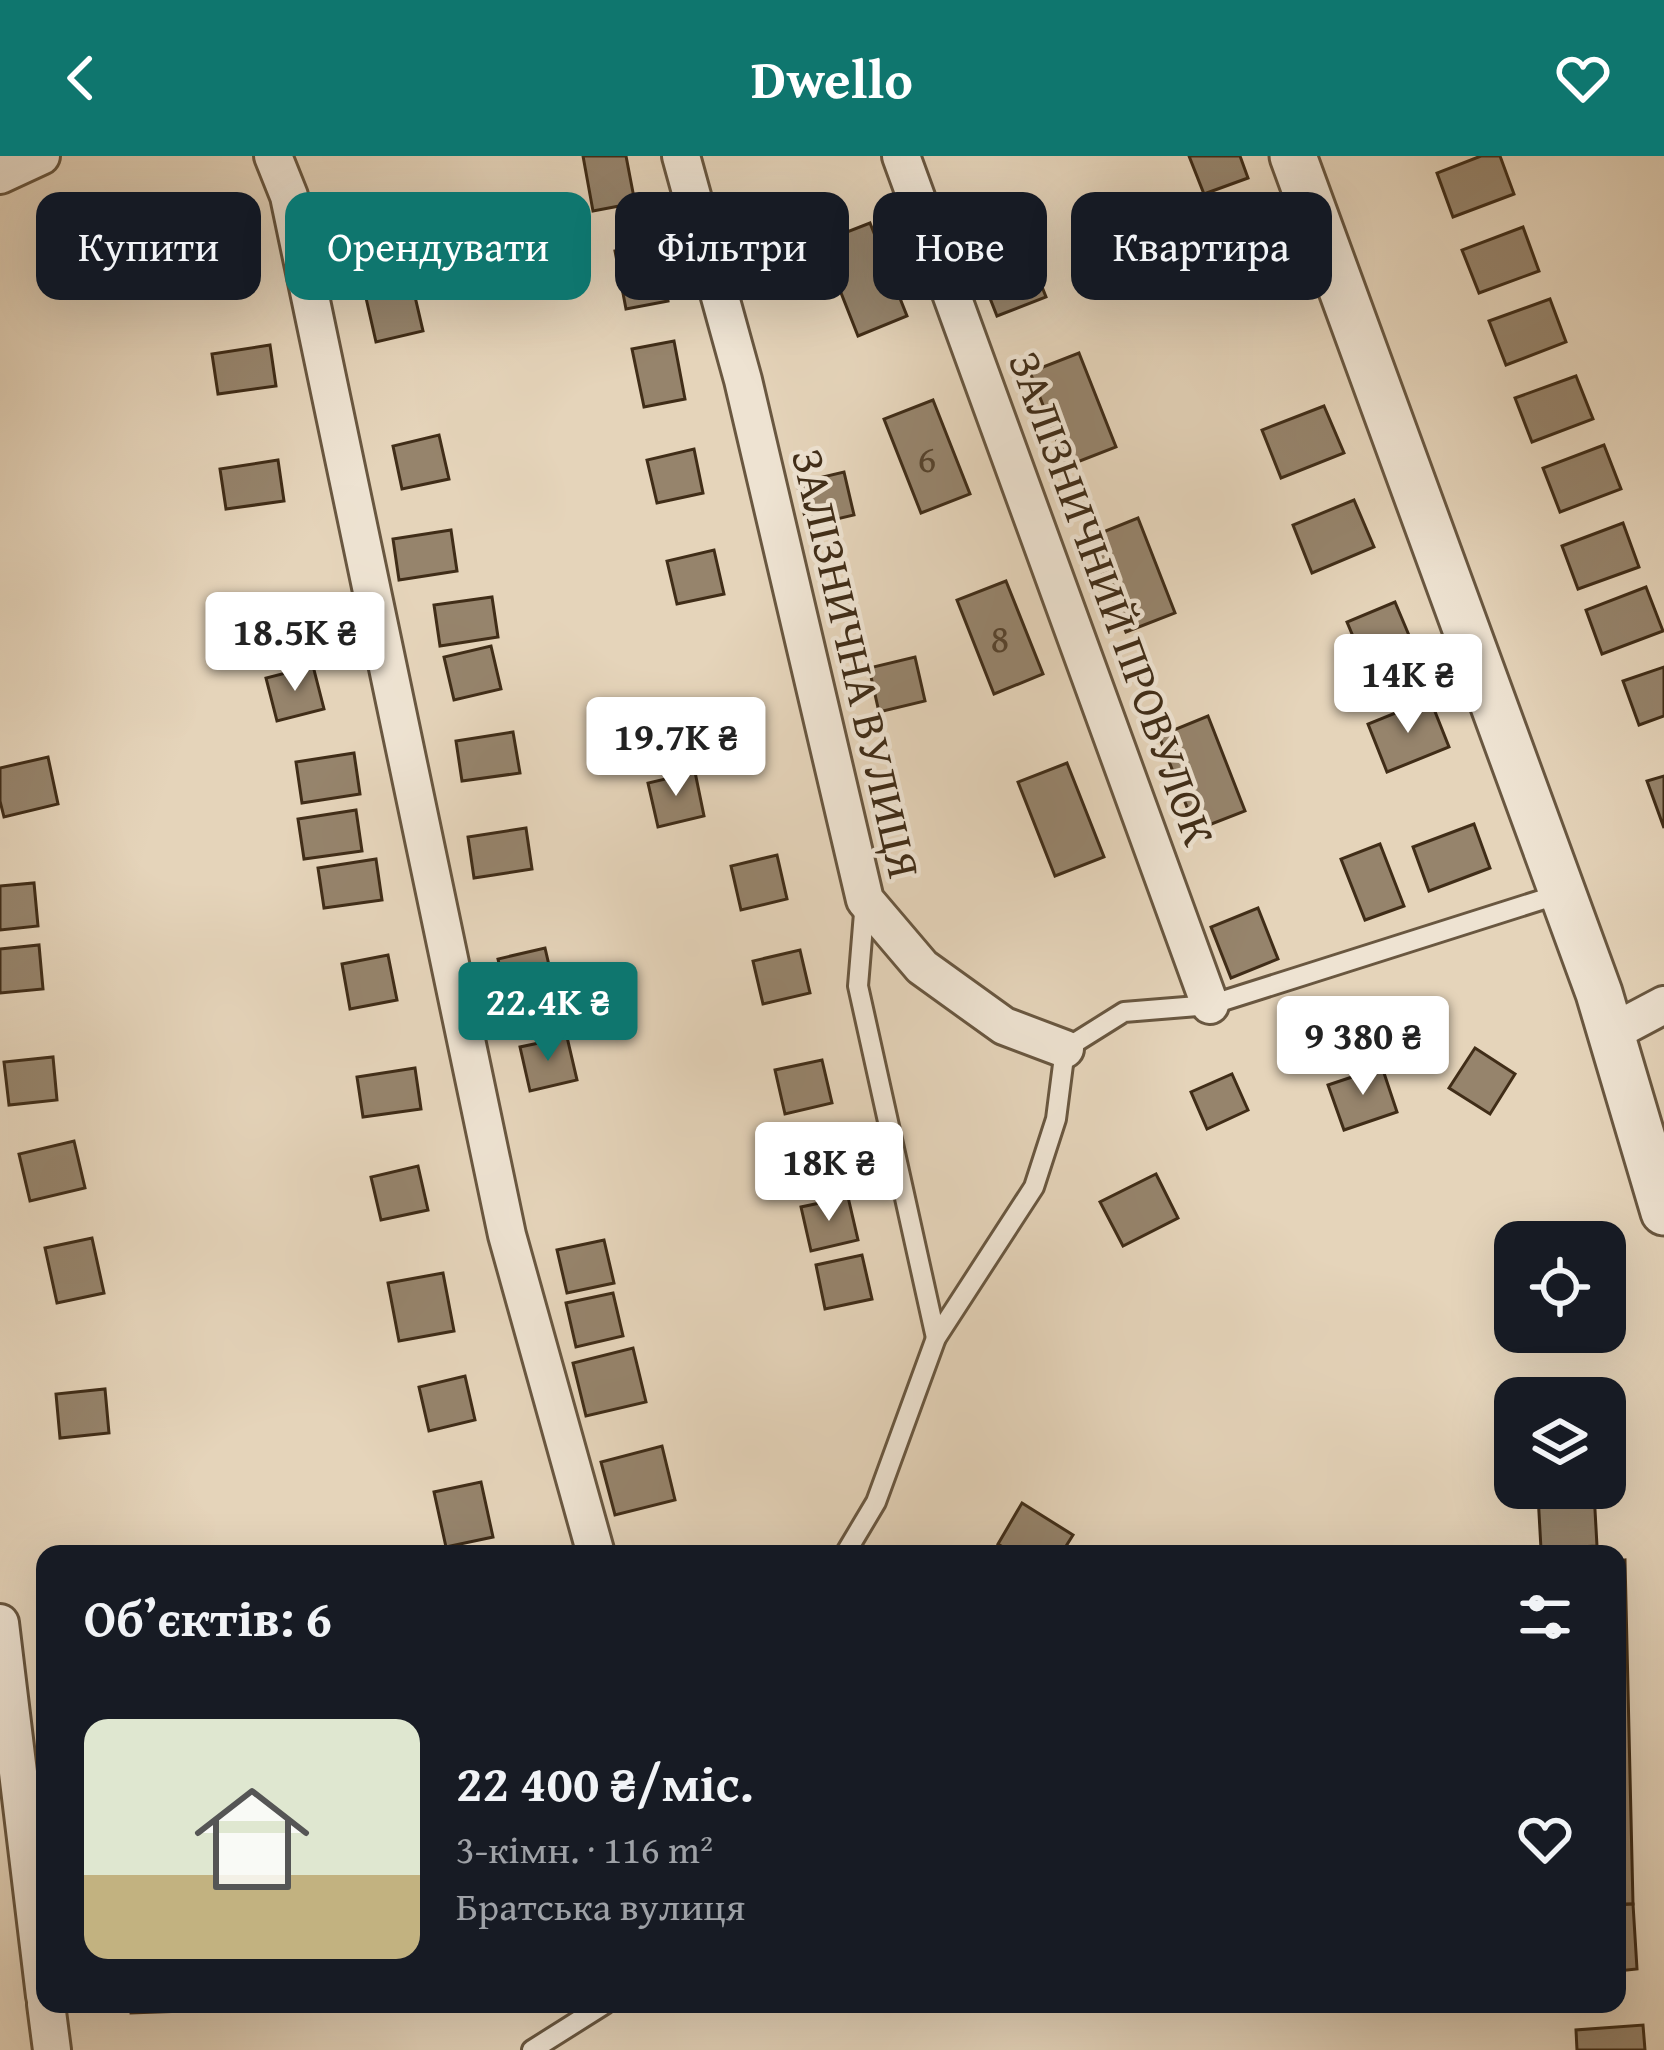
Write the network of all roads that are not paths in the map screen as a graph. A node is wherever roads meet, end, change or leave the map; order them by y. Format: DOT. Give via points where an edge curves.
graph roads {
  1 [pos="40,156"];
  2 [pos="273,156"];
  3 [pos="682,156"];
  4 [pos="901,156"];
  5 [pos="1293,156"];
  6 [pos="0,175"];
  7 [pos="1561,894"];
  8 [pos="865,901"];
  9 [pos="1210,1005"];
  10 [pos="1663,1008"];
  11 [pos="1611,1033"];
  12 [pos="1065,1048"];
  13 [pos="1664,1212"];
  14 [pos="936,1337"];
  15 [pos="593,1545"];
  16 [pos="850,1545"];
  17 [pos="0,1623"];
  18 [pos="36,1925"];
  19 [pos="47,2013"];
  20 [pos="591,2013"];
  21 [pos="52,2050"];
  22 [pos="532,2050"];
  1 -- 6 [label="street"];
  2 -- 15 [label="street" via="289,196 507,1234"];
  3 -- 8 [label="street, ЗАЛІЗНИЧНА ВУЛИЦЯ"];
  4 -- 9 [label="street, ЗАЛІЗНИЧНИЙ ПРОВУЛОК"];
  5 -- 7 [label="street"];
  7 -- 9 [label="lane"];
  7 -- 11 [label="street"];
  8 -- 12 [label="street" via="922,967 1004,1026"];
  8 -- 14 [label="lane, ЗАЛІЗНИЧНА ВУЛИЦЯ" via="858,986"];
  9 -- 12 [label="lane" via="1124,1012"];
  10 -- 11 [label="street"];
  11 -- 13 [label="street"];
  12 -- 14 [label="lane" via="1056,1119 1034,1186"];
  14 -- 16 [label="lane" via="876,1502"];
  17 -- 18 [label="street"];
  19 -- 21 [label="street"];
  20 -- 22 [label="lane"];
}
